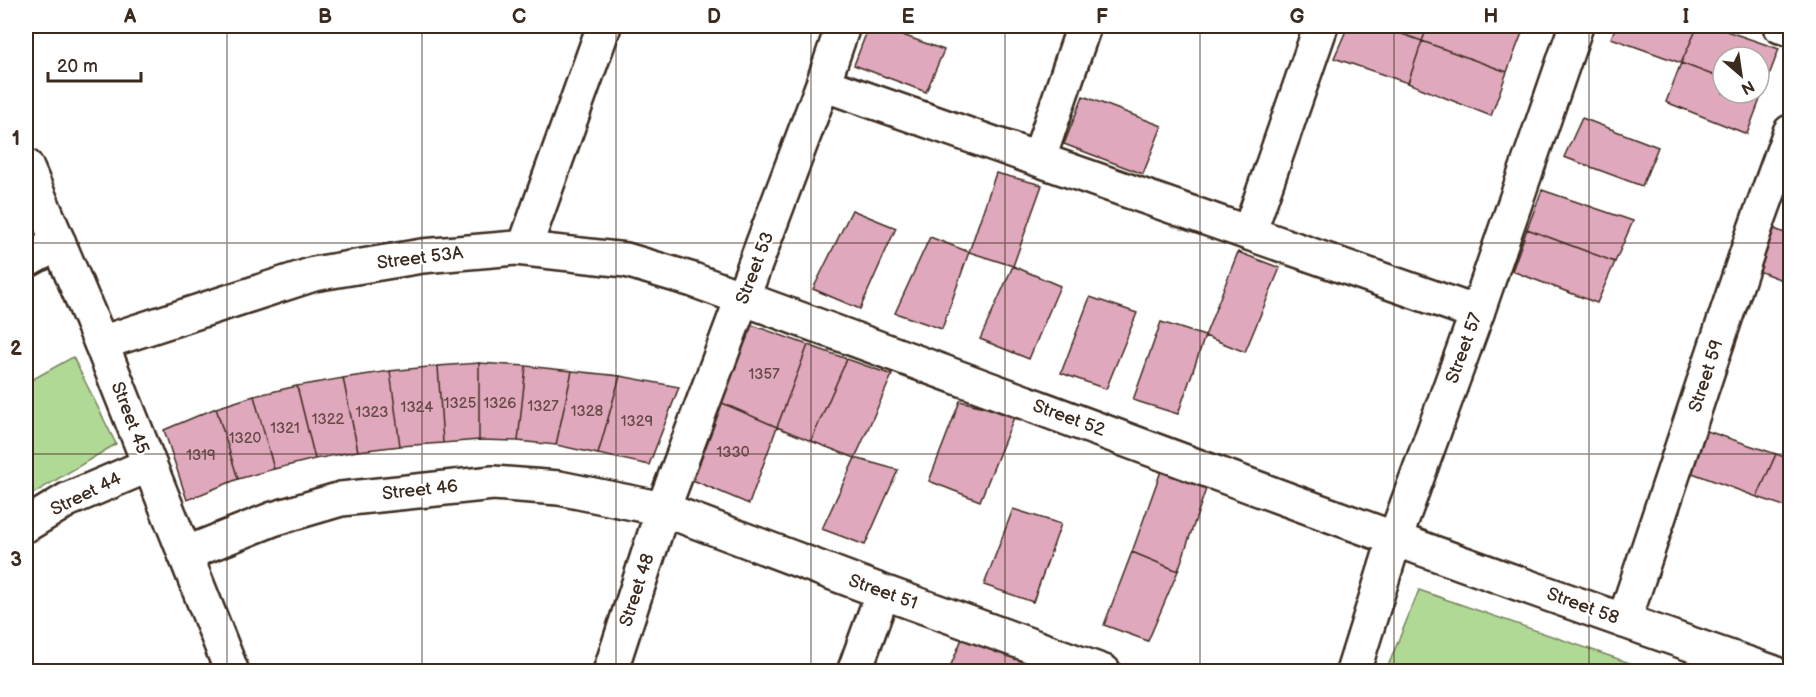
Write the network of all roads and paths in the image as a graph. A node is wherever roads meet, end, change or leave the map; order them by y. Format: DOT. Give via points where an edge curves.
graph roads {
  1 [pos="604,26"];
  2 [pos="843,26"];
  3 [pos="1084,26"];
  4 [pos="1321,26"];
  5 [pos="1576,26"];
  6 [pos="1780,26"];
  7 [pos="1791,29"];
  8 [pos="823,84"];
  9 [pos="1791,132"];
  10 [pos="1039,158"];
  11 [pos="26,166"];
  12 [pos="1249,233"];
  13 [pos="59,243"];
  14 [pos="524,249"];
  15 [pos="26,261"];
  16 [pos="743,298"];
  17 [pos="1477,313"];
  18 [pos="101,343"];
  19 [pos="148,465"];
  20 [pos="663,509"];
  21 [pos="26,525"];
  22 [pos="1395,538"];
  23 [pos="185,554"];
  24 [pos="883,592"];
  25 [pos="1624,621"];
  26 [pos="223,668"];
  27 [pos="1091,669"];
  28 [pos="610,672"];
  29 [pos="854,672"];
  30 [pos="1353,672"];
  31 [pos="1772,672"];
  1 -- 14 [label="street"];
  2 -- 8 [label="street, Street 53"];
  3 -- 10 [label="street"];
  4 -- 12 [label="street"];
  5 -- 17 [label="street, Street 57"];
  6 -- 7 [label="street"];
  8 -- 10 [label="street"];
  8 -- 16 [label="street, Street 53"];
  9 -- 25 [label="street, Street 59"];
  10 -- 12 [label="street"];
  11 -- 13 [label="street, Street 45"];
  12 -- 17 [label="street"];
  13 -- 15 [label="street"];
  13 -- 18 [label="street, Street 45"];
  14 -- 16 [label="street, Street 53A" via="626,260"];
  14 -- 18 [label="street, Street 53A" via="422,256 314,274"];
  16 -- 20 [label="street, Street 53"];
  16 -- 22 [label="street, Street 52"];
  17 -- 22 [label="street, Street 57"];
  18 -- 19 [label="street, Street 45"];
  19 -- 21 [label="street, Street 44" via="67,500"];
  19 -- 23 [label="street, Street 45"];
  20 -- 23 [label="street, Street 46" via="559,488 493,483 341,499 273,519"];
  20 -- 24 [label="street, Street 51"];
  20 -- 28 [label="street, Street 48"];
  22 -- 25 [label="street, Street 58"];
  22 -- 30 [label="street, Street 57"];
  23 -- 26 [label="street, Street 45"];
  24 -- 27 [label="street, Street 51"];
  24 -- 29 [label="street"];
  25 -- 31 [label="street, Street 58"];
}
